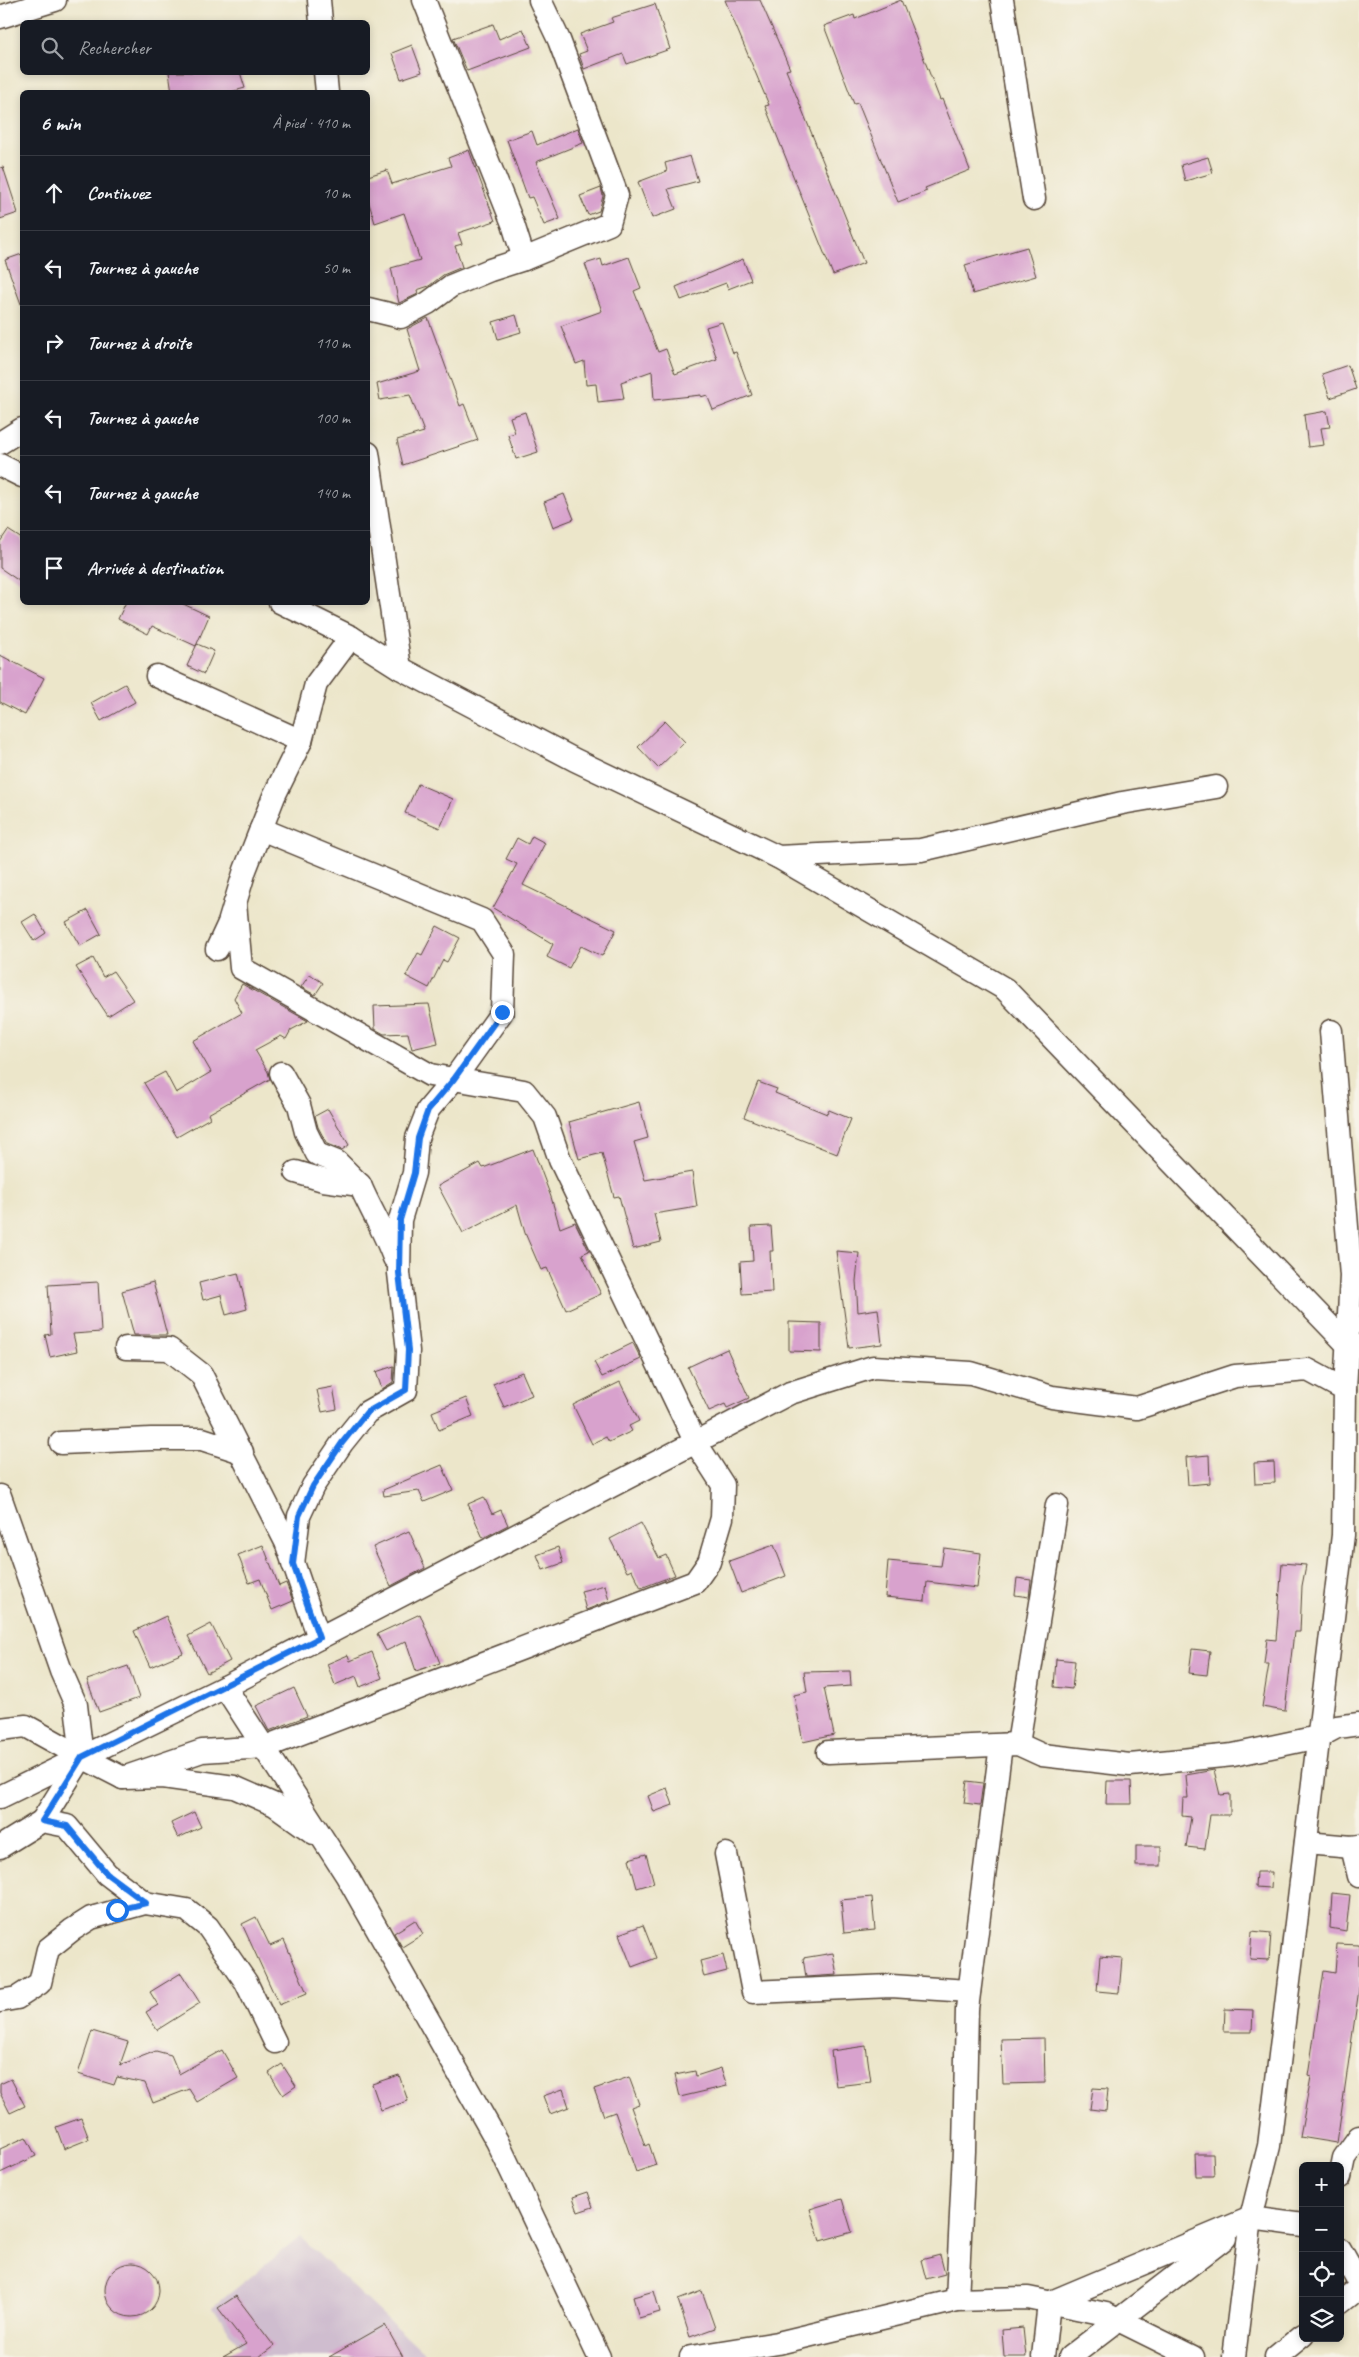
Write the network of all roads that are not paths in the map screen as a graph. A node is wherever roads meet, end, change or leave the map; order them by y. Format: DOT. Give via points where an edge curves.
graph roads {
  1 [pos="55,0"];
  2 [pos="319,0"];
  3 [pos="424,0"];
  4 [pos="540,0"];
  5 [pos="1002,0"];
  6 [pos="0,17"];
  7 [pos="321,20"];
  8 [pos="325,75"];
  9 [pos="327,90"];
  10 [pos="1034,199"];
  11 [pos="524,260"];
  12 [pos="370,309"];
  13 [pos="20,430"];
  14 [pos="0,443"];
  15 [pos="0,465"];
  16 [pos="370,466"];
  17 [pos="20,475"];
  18 [pos="286,605"];
  19 [pos="351,637"];
  20 [pos="400,668"];
  21 [pos="157,676"];
  22 [pos="302,741"];
  23 [pos="1216,787"];
  24 [pos="261,829"];
  25 [pos="778,856"];
  26 [pos="235,903"];
  27 [pos="217,949"];
  28 [pos="1331,1031"];
  29 [pos="281,1073"];
  30 [pos="454,1079"];
  31 [pos="296,1172"];
  32 [pos="360,1186"];
  33 [pos="1354,1240"];
  34 [pos="399,1273"];
  35 [pos="1353,1345"];
  36 [pos="126,1348"];
  37 [pos="1345,1390"];
  38 [pos="61,1443"];
  39 [pos="696,1443"];
  40 [pos="242,1452"];
  41 [pos="0,1496"];
  42 [pos="1057,1505"];
  43 [pos="293,1564"];
  44 [pos="319,1638"];
  45 [pos="225,1687"];
  46 [pos="1359,1724"];
  47 [pos="0,1729"];
  48 [pos="1318,1738"];
  49 [pos="1009,1745"];
  50 [pos="265,1746"];
  51 [pos="828,1752"];
  52 [pos="82,1757"];
  53 [pos="122,1778"];
  54 [pos="0,1797"];
  55 [pos="42,1821"];
  56 [pos="324,1840"];
  57 [pos="1306,1843"];
  58 [pos="0,1847"];
  59 [pos="1355,1847"];
  60 [pos="726,1854"];
  61 [pos="1359,1876"];
  62 [pos="146,1903"];
  63 [pos="969,1991"];
  64 [pos="0,2001"];
  65 [pos="274,2042"];
  66 [pos="1358,2132"];
  67 [pos="1343,2162"];
  68 [pos="1252,2218"];
  69 [pos="1299,2224"];
  70 [pos="1342,2252"];
  71 [pos="1359,2283"];
  72 [pos="1359,2288"];
  73 [pos="957,2300"];
  74 [pos="1344,2300"];
  75 [pos="1049,2303"];
  76 [pos="1117,2320"];
  77 [pos="1299,2338"];
  78 [pos="599,2357"];
  79 [pos="691,2357"];
  80 [pos="1043,2357"];
  81 [pos="1070,2357"];
  82 [pos="1193,2357"];
  83 [pos="1234,2357"];
  84 [pos="1276,2357"];
  1 -- 6 [label="street"];
  2 -- 7 [label="street"];
  3 -- 11 [label="street" via="513,224"];
  4 -- 11 [label="street" via="559,40 618,195 609,224"];
  5 -- 10 [label="street"];
  8 -- 9 [label="street"];
  11 -- 12 [label="street" via="451,286 401,317"];
  13 -- 14 [label="street"];
  15 -- 17 [label="street"];
  16 -- 20 [label="street"];
  18 -- 19 [label="street"];
  19 -- 20 [label="street"];
  19 -- 22 [label="street" via="316,684"];
  20 -- 25 [label="street" via="575,760"];
  21 -- 22 [label="street"];
  22 -- 24 [label="street"];
  23 -- 25 [label="street" via="1122,803 921,850"];
  24 -- 26 [label="street"];
  24 -- 30 [label="street" via="482,920 504,954 502,1012"];
  25 -- 35 [label="street" via="1006,989"];
  26 -- 27 [label="street"];
  26 -- 30 [label="street" via="240,968 430,1075"];
  28 -- 33 [label="street"];
  29 -- 32 [label="street" via="300,1105 306,1132 317,1154 337,1162"];
  30 -- 34 [label="street" via="428,1110 418,1138 414,1173 400,1220"];
  30 -- 39 [label="street" via="524,1091 545,1117 560,1160"];
  31 -- 32 [label="street"];
  32 -- 34 [label="street" via="384,1230"];
  33 -- 35 [label="street" via="1351,1276"];
  34 -- 43 [label="street" via="408,1350 406,1390 367,1412 313,1486 299,1516"];
  35 -- 37 [label="street"];
  36 -- 40 [label="street" via="169,1349 201,1374"];
  37 -- 39 [label="street" via="1308,1370 1235,1376 1137,1408 1052,1397 971,1373 873,1367 790,1393"];
  37 -- 48 [label="street" via="1343,1535"];
  38 -- 40 [label="street" via="202,1439"];
  39 -- 44 [label="street"];
  39 -- 50 [label="street" via="724,1485 722,1518 709,1562 695,1582"];
  40 -- 43 [label="street" via="286,1542"];
  41 -- 52 [label="street" via="76,1705"];
  42 -- 49 [label="street"];
  43 -- 44 [label="street"];
  44 -- 45 [label="street"];
  45 -- 50 [label="street"];
  45 -- 52 [label="street"];
  46 -- 48 [label="street" via="1336,1727"];
  47 -- 52 [label="street" via="26,1726"];
  48 -- 49 [label="street" via="1232,1755 1130,1764 1042,1755"];
  48 -- 57 [label="street"];
  49 -- 51 [label="street"];
  49 -- 63 [label="street"];
  50 -- 53 [label="street" via="202,1751"];
  50 -- 56 [label="street"];
  52 -- 53 [label="street"];
  52 -- 54 [label="street"];
  52 -- 55 [label="street"];
  53 -- 56 [label="street" via="163,1777 234,1786 275,1805"];
  55 -- 58 [label="street"];
  55 -- 62 [label="street" via="67,1826 107,1874"];
  56 -- 78 [label="street" via="497,2141"];
  57 -- 59 [label="street"];
  57 -- 68 [label="street" via="1269,2146"];
  59 -- 61 [label="street"];
  60 -- 63 [label="street" via="753,1992 891,1986"];
  62 -- 64 [label="street" via="92,1918 72,1930 48,1949 40,1983 17,1998"];
  62 -- 65 [label="street" via="186,1910 208,1927 246,1982"];
  63 -- 73 [label="street"];
  66 -- 67 [label="street"];
  68 -- 69 [label="street"];
  68 -- 75 [label="street"];
  68 -- 76 [label="street"];
  68 -- 83 [label="street"];
  70 -- 71 [label="street"];
  72 -- 74 [label="street"];
  73 -- 75 [label="street" via="1028,2298"];
  73 -- 79 [label="street" via="778,2343"];
  75 -- 76 [label="street" via="1106,2314"];
  75 -- 80 [label="street"];
  76 -- 81 [label="street"];
  76 -- 82 [label="street"];
  77 -- 84 [label="street"];
}
